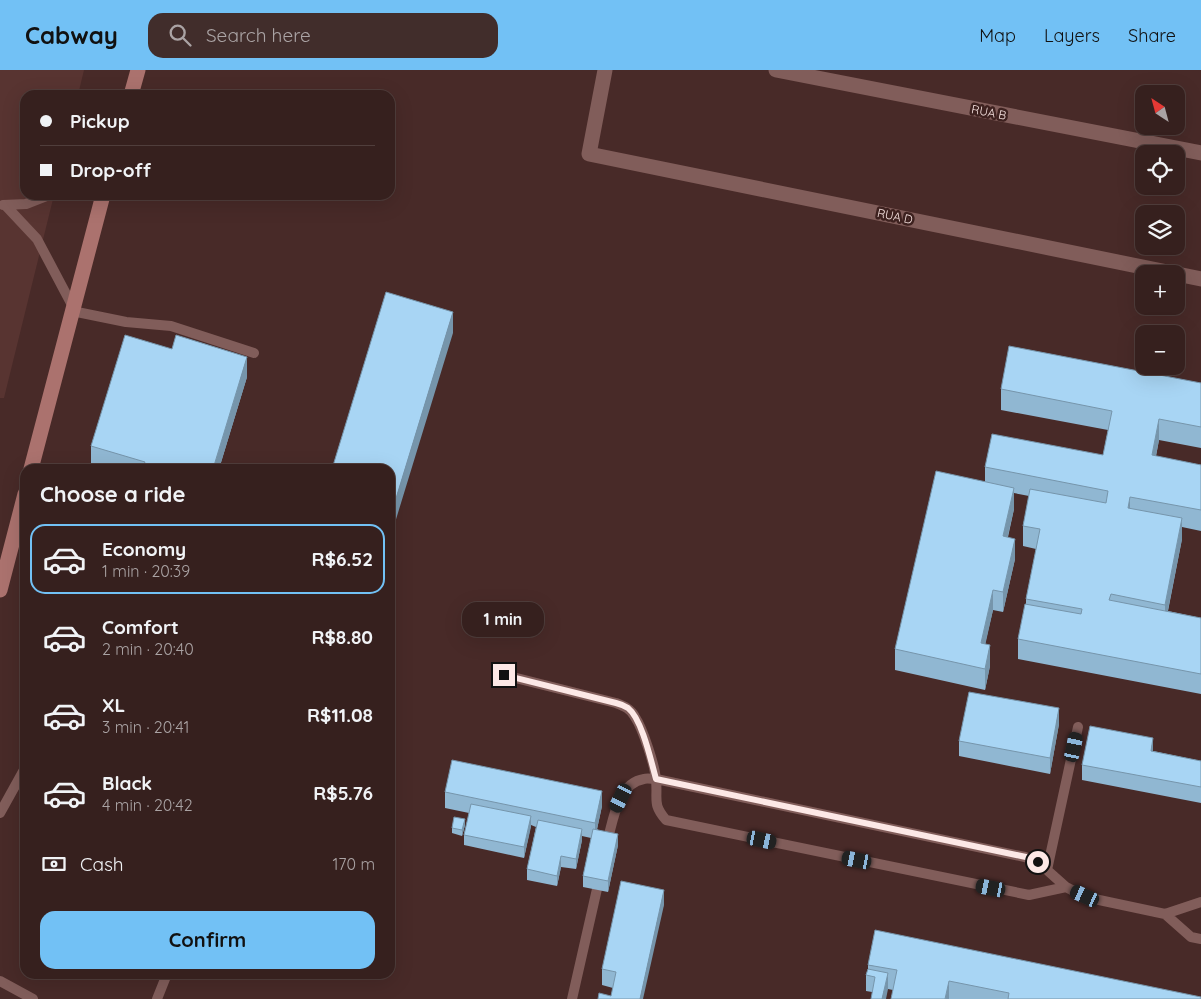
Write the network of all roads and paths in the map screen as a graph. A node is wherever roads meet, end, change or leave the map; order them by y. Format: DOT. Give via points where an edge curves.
graph roads {
  1 [pos="138,70"];
  2 [pos="605,70"];
  3 [pos="776,70"];
  4 [pos="132,90"];
  5 [pos="1201,153"];
  6 [pos="36,200"];
  7 [pos="102,200"];
  8 [pos="3,205"];
  9 [pos="1201,279"];
  10 [pos="73,309"];
  11 [pos="254,353"];
  12 [pos="33,464"];
  13 [pos="20,513"];
  14 [pos="0,590"];
  15 [pos="504,675"];
  16 [pos="1078,727"];
  17 [pos="20,777"];
  18 [pos="656,779"];
  19 [pos="0,813"];
  20 [pos="607,842"];
  21 [pos="1047,870"];
  22 [pos="1066,887"];
  23 [pos="597,889"];
  24 [pos="1201,902"];
  25 [pos="1165,914"];
  26 [pos="1201,939"];
  27 [pos="165,979"];
  28 [pos="0,980"];
  29 [pos="33,999"];
  30 [pos="157,999"];
  31 [pos="572,999"];
  1 -- 4 [label="street"];
  2 -- 9 [label="street, RUA D" via="589,154"];
  3 -- 5 [label="street, RUA B"];
  6 -- 8 [label="lane"];
  7 -- 10 [label="street"];
  8 -- 10 [label="lane" via="37,239"];
  10 -- 11 [label="lane" via="126,322 172,326"];
  10 -- 12 [label="street"];
  13 -- 14 [label="street"];
  15 -- 18 [label="lane" via="627,707 635,716"];
  16 -- 21 [label="lane"];
  17 -- 19 [label="lane"];
  18 -- 20 [label="lane" via="644,779 626,791 616,808"];
  18 -- 21 [label="lane" via="1026,857"];
  18 -- 22 [label="lane" via="658,812 666,820 1029,895"];
  21 -- 22 [label="lane"];
  22 -- 25 [label="lane" via="1085,896"];
  23 -- 31 [label="lane"];
  24 -- 25 [label="lane"];
  25 -- 26 [label="lane" via="1191,937"];
  27 -- 30 [label="lane"];
  28 -- 29 [label="lane"];
}
